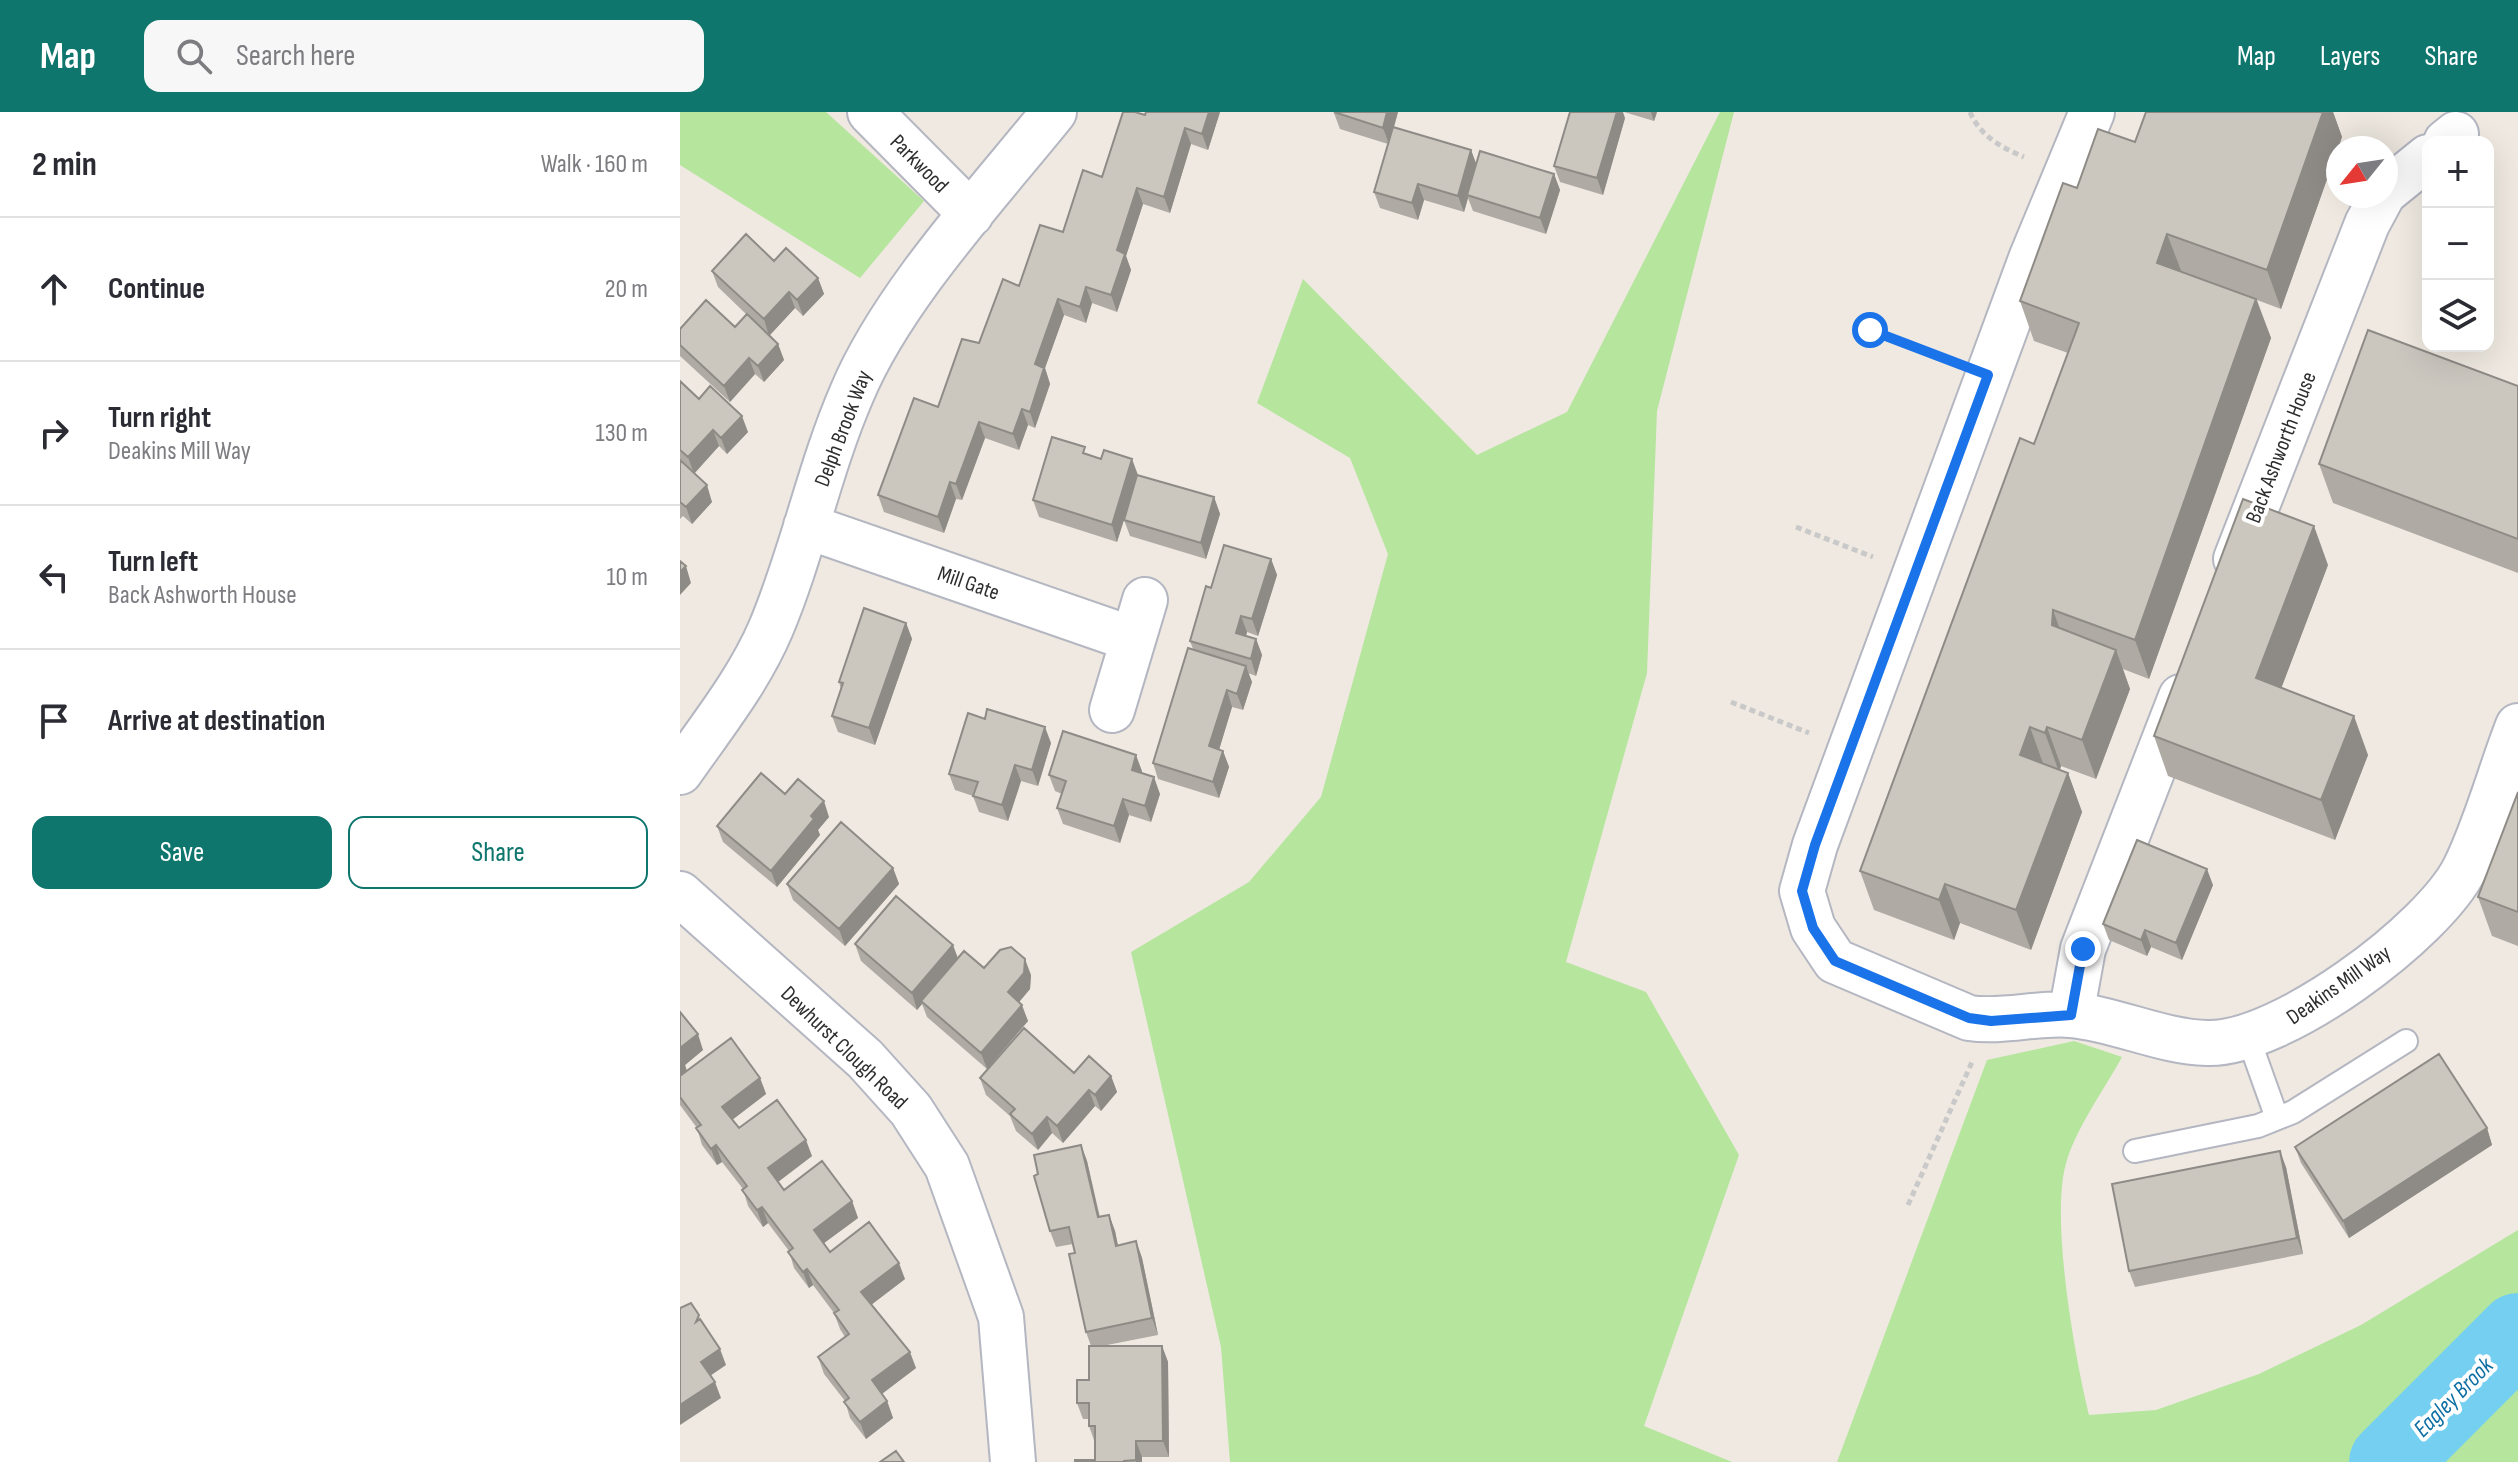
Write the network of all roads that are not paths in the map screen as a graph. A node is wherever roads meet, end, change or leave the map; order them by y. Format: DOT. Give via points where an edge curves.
graph roads {
  1 [pos="870,112"];
  2 [pos="1054,112"];
  3 [pos="2070,112"];
  4 [pos="2092,112"];
  5 [pos="2422,161"];
  6 [pos="2398,181"];
  7 [pos="2376,208"];
  8 [pos="971,214"];
  9 [pos="2031,259"];
  10 [pos="806,526"];
  11 [pos="2222,594"];
  12 [pos="2199,653"];
  13 [pos="1112,710"];
  14 [pos="2518,726"];
  15 [pos="680,772"];
  16 [pos="680,894"];
  17 [pos="2071,1015"];
  18 [pos="2248,1037"];
  19 [pos="2406,1041"];
  20 [pos="2277,1118"];
  21 [pos="2135,1151"];
  22 [pos="1013,1462"];
  1 -- 8 [label="street, Parkwood"];
  2 -- 8 [label="street, Delph Brook Way"];
  3 -- 9 [label="street, Deakins Mill Way"];
  4 -- 9 [label="street, Deakins Mill Way"];
  5 -- 6 [label="street"];
  7 -- 11 [label="street, Back Ashworth House"];
  8 -- 10 [label="street, Delph Brook Way" via="870,357 852,392"];
  9 -- 17 [label="street, Deakins Mill Way" via="1802,891 1813,928 1835,961 1969,1018"];
  10 -- 13 [label="street, Mill Gate" via="1139,619"];
  10 -- 15 [label="street, Delph Brook Way" via="770,629 735,694"];
  12 -- 17 [label="street" via="2083,949"];
  14 -- 18 [label="street, Deakins Mill Way" via="2464,870 2420,924 2297,1018"];
  16 -- 22 [label="street, Dewhurst Clough Road" via="865,1059 911,1110 947,1166 1001,1317"];
  17 -- 18 [label="street, Deakins Mill Way" via="2209,1044"];
  18 -- 20 [label="lane"];
  19 -- 20 [label="lane"];
  20 -- 21 [label="lane"];
}
